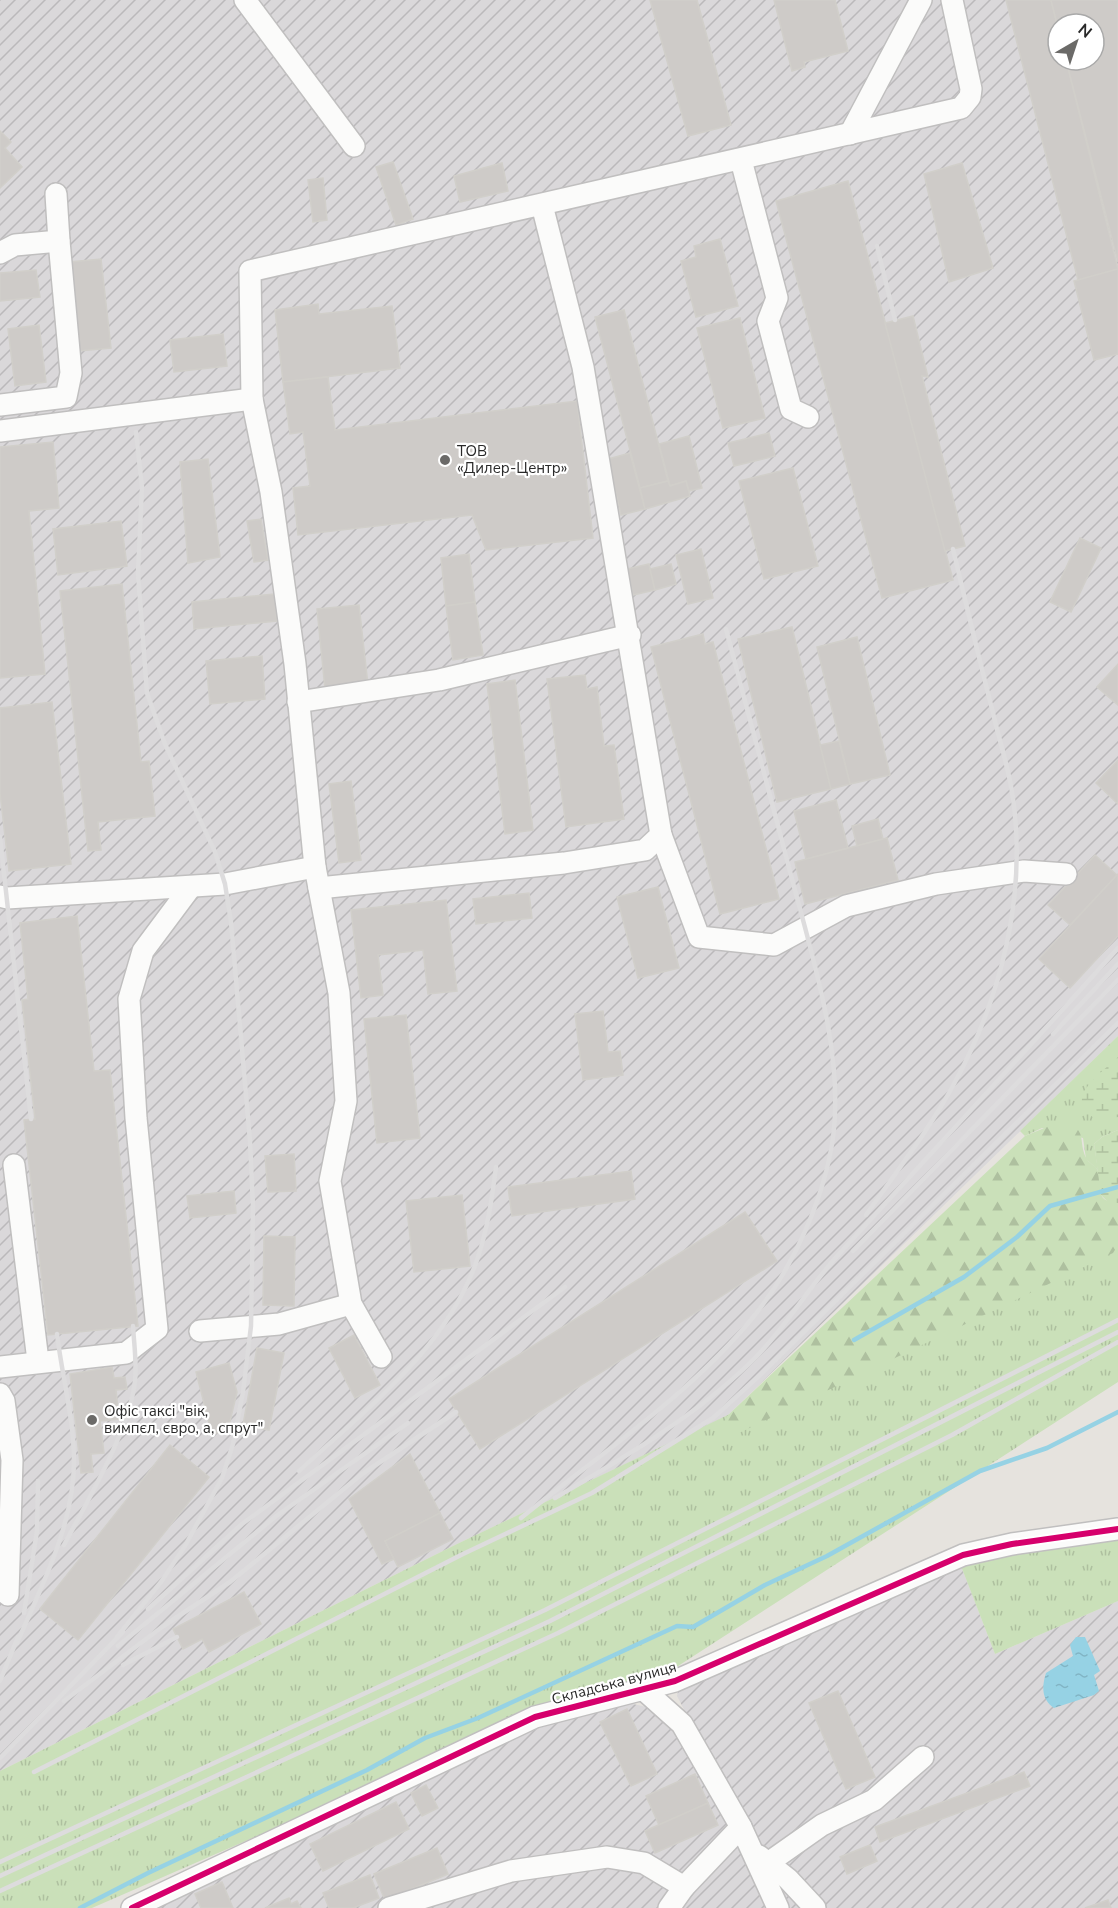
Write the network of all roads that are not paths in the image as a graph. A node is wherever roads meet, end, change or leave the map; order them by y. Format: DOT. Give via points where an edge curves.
graph roads {
  1 [pos="245,0"];
  2 [pos="921,0"];
  3 [pos="952,0"];
  4 [pos="850,134"];
  5 [pos="354,146"];
  6 [pos="741,160"];
  7 [pos="56,194"];
  8 [pos="542,205"];
  9 [pos="59,241"];
  10 [pos="0,253"];
  11 [pos="252,399"];
  12 [pos="0,405"];
  13 [pos="808,417"];
  14 [pos="0,431"];
  15 [pos="630,635"];
  16 [pos="298,702"];
  17 [pos="662,835"];
  18 [pos="1066,874"];
  19 [pos="317,878"];
  20 [pos="190,888"];
  21 [pos="0,896"];
  22 [pos="14,1165"];
  23 [pos="351,1304"];
  24 [pos="200,1331"];
  25 [pos="381,1357"];
  26 [pos="38,1361"];
  27 [pos="0,1367"];
  28 [pos="0,1394"];
  29 [pos="1118,1530"];
  30 [pos="8,1595"];
  31 [pos="644,1690"];
  32 [pos="923,1757"];
  33 [pos="741,1827"];
  34 [pos="751,1850"];
  35 [pos="768,1863"];
  36 [pos="684,1887"];
  37 [pos="132,1908"];
  38 [pos="389,1908"];
  39 [pos="669,1908"];
  40 [pos="778,1908"];
  41 [pos="815,1908"];
  1 -- 5 [label="street"];
  2 -- 4 [label="street"];
  3 -- 4 [label="street" via="971,89 966,103 955,110"];
  4 -- 6 [label="street"];
  6 -- 8 [label="street"];
  6 -- 13 [label="street" via="777,298 768,321 773,343 791,409"];
  7 -- 9 [label="street"];
  8 -- 11 [label="street" via="250,272"];
  8 -- 15 [label="street" via="584,367"];
  9 -- 10 [label="street" via="15,245"];
  9 -- 12 [label="street" via="71,373 66,397"];
  11 -- 14 [label="street"];
  11 -- 16 [label="street" via="271,492"];
  15 -- 16 [label="street" via="440,680"];
  15 -- 17 [label="street"];
  16 -- 19 [label="street"];
  17 -- 18 [label="street" via="699,937 774,945 846,906 924,886 1024,870"];
  17 -- 19 [label="street" via="645,850 564,863"];
  19 -- 20 [label="street"];
  19 -- 23 [label="street" via="339,993 346,1101 330,1181"];
  20 -- 21 [label="street"];
  20 -- 26 [label="street" via="143,951 129,999 136,1118 157,1329 126,1353"];
  22 -- 26 [label="street"];
  23 -- 24 [label="street" via="279,1324"];
  23 -- 25 [label="street"];
  26 -- 27 [label="street"];
  28 -- 30 [label="street" via="12,1460"];
  29 -- 31 [label="street, Складська вулиця" via="1012,1544 963,1555 675,1681"];
  31 -- 33 [label="street" via="681,1724"];
  31 -- 37 [label="street, Складська вулиця" via="535,1717"];
  32 -- 35 [label="street" via="874,1800 822,1826"];
  33 -- 34 [label="street"];
  33 -- 36 [label="street"];
  34 -- 35 [label="street"];
  34 -- 40 [label="street"];
  35 -- 41 [label="street"];
  36 -- 38 [label="street" via="644,1863 607,1857 511,1871"];
  36 -- 39 [label="street"];
}
